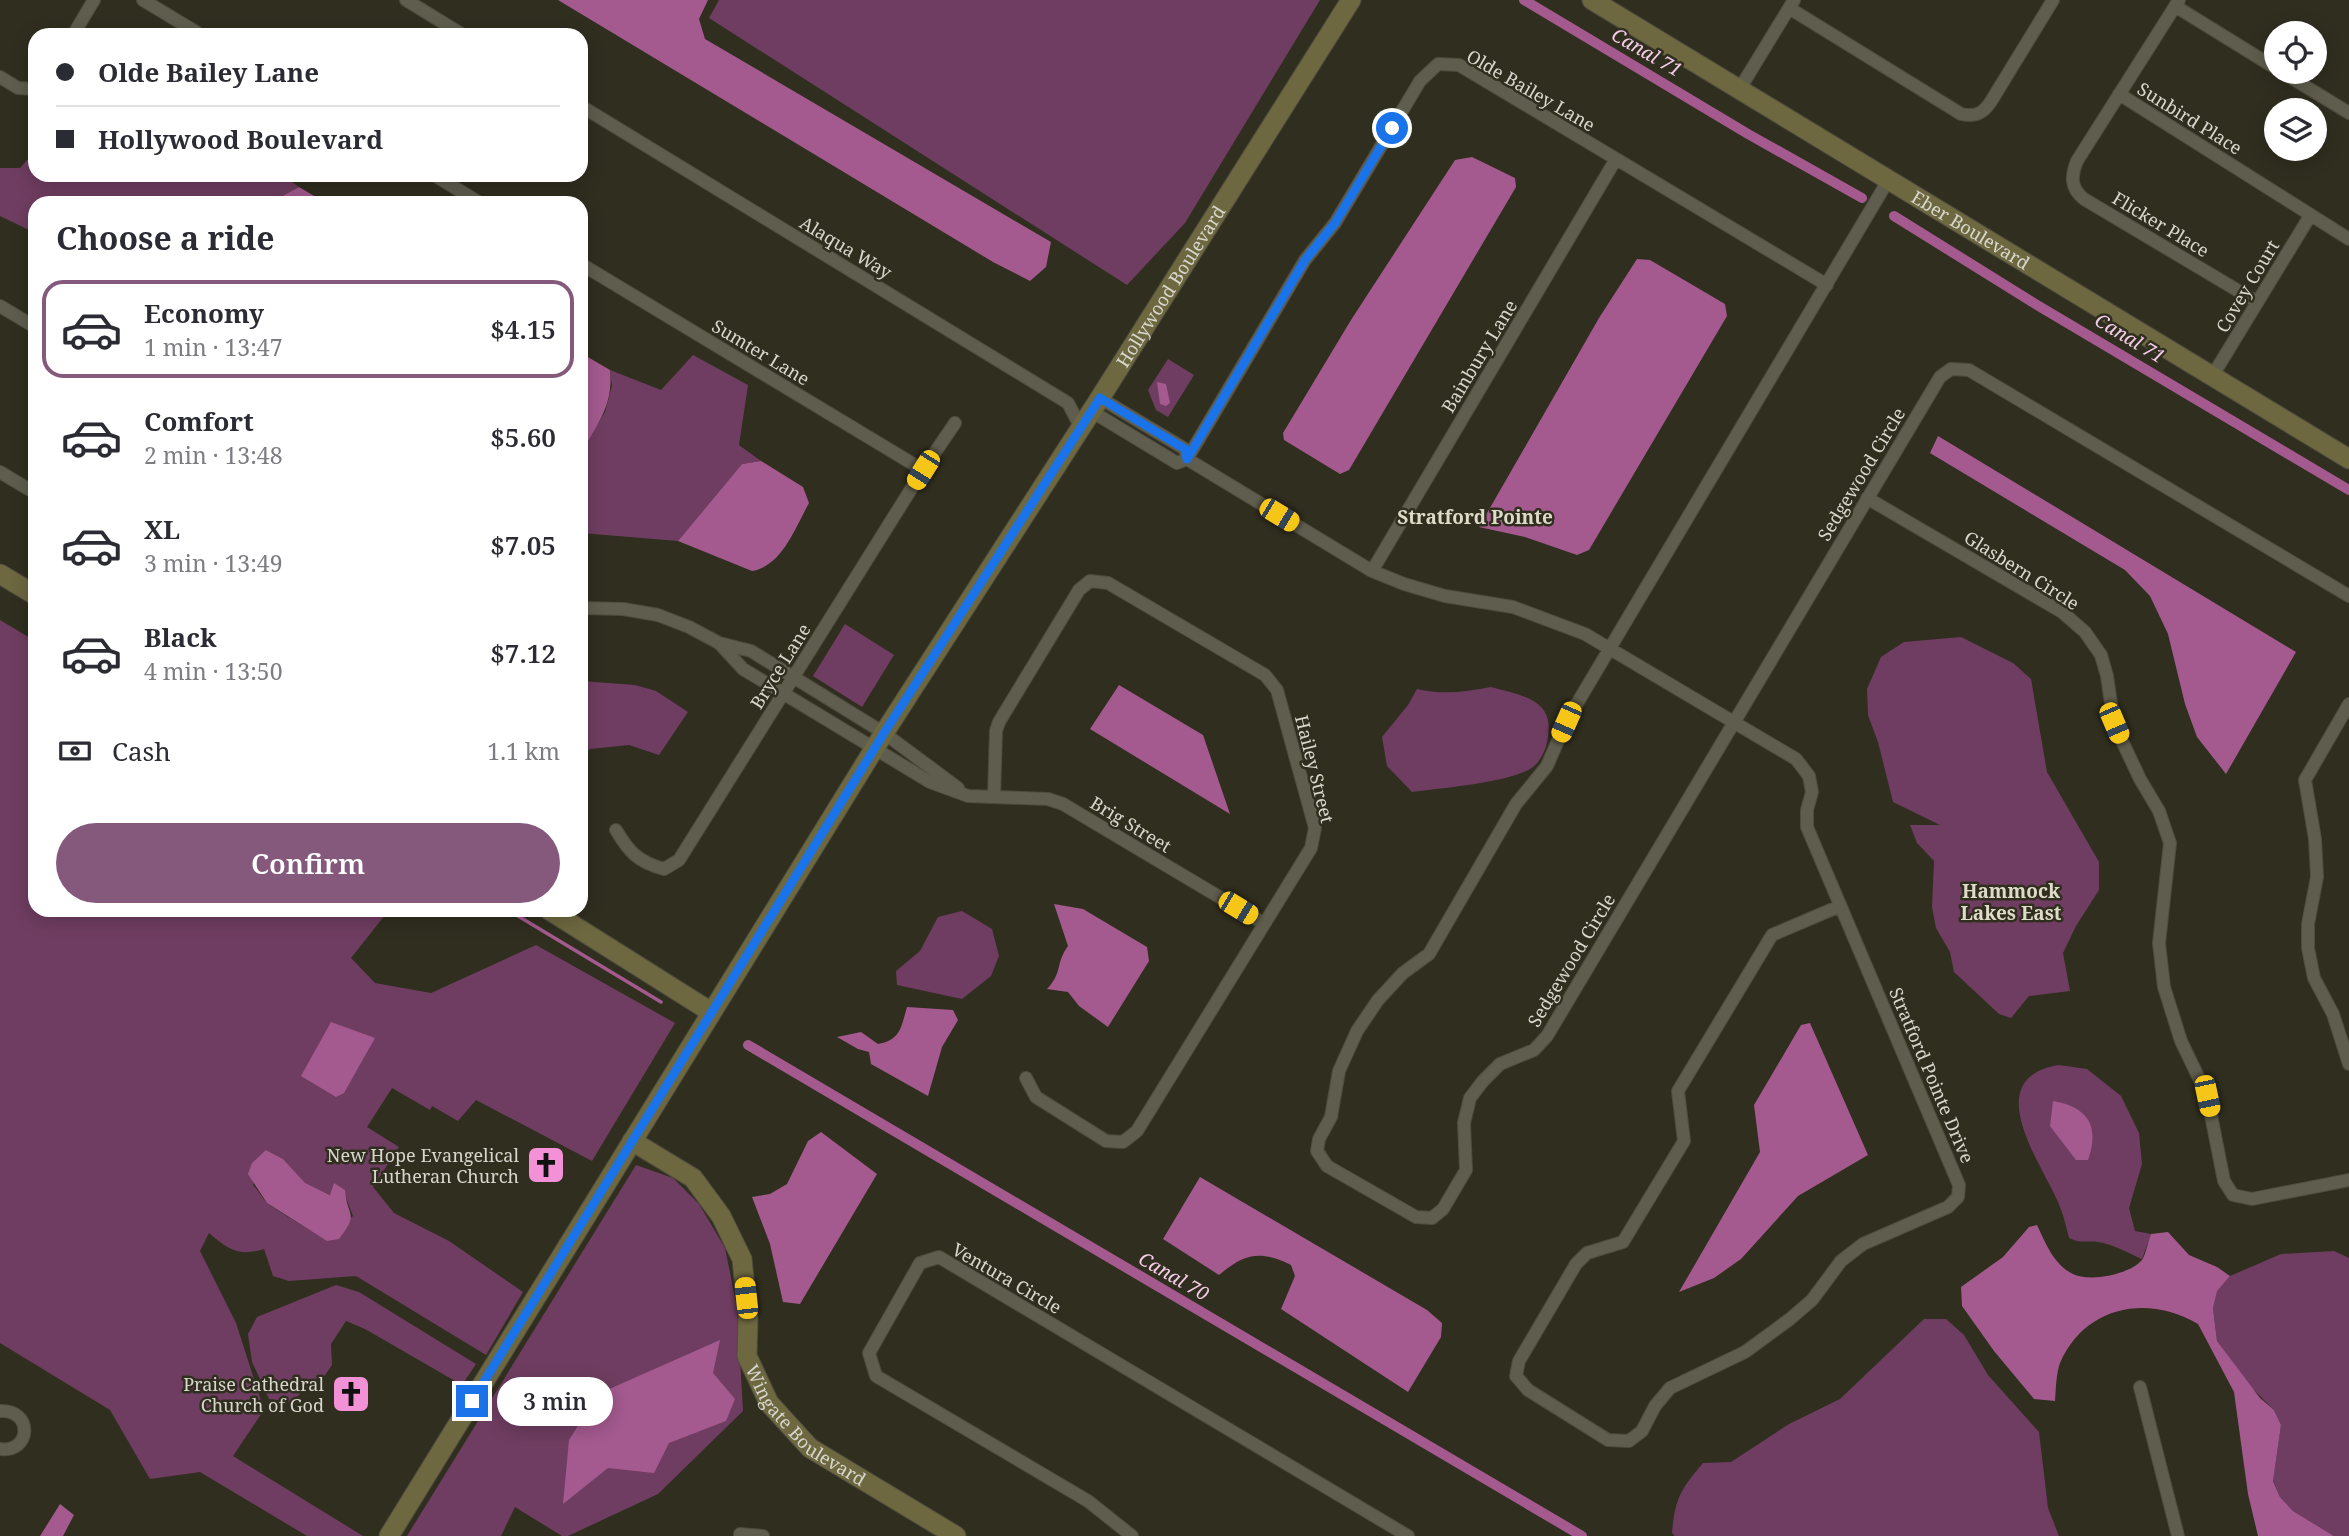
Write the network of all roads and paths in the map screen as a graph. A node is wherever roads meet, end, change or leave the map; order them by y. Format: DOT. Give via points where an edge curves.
graph roads {
  1 [pos="94,0"];
  2 [pos="143,0"];
  3 [pos="406,0"];
  4 [pos="1351,0"];
  5 [pos="1592,0"];
  6 [pos="2053,0"];
  7 [pos="2177,3"];
  8 [pos="1792,4"];
  9 [pos="77,28"];
  10 [pos="189,28"];
  11 [pos="452,28"];
  12 [pos="2264,60"];
  13 [pos="0,78"];
  14 [pos="2302,84"];
  15 [pos="28,89"];
  16 [pos="1739,90"];
  17 [pos="2119,94"];
  18 [pos="588,110"];
  19 [pos="2349,113"];
  20 [pos="1616,159"];
  21 [pos="1889,179"];
  22 [pos="446,182"];
  23 [pos="468,196"];
  24 [pos="2310,216"];
  25 [pos="2349,239"];
  26 [pos="588,268"];
  27 [pos="1826,285"];
  28 [pos="2257,302"];
  29 [pos="0,306"];
  30 [pos="28,323"];
  31 [pos="2213,375"];
  32 [pos="1091,412"];
  33 [pos="955,423"];
  34 [pos="1187,459"];
  35 [pos="2349,460"];
  36 [pos="923,470"];
  37 [pos="0,472"];
  38 [pos="28,489"];
  39 [pos="1867,498"];
  40 [pos="1372,571"];
  41 [pos="0,574"];
  42 [pos="28,591"];
  43 [pos="2349,596"];
  44 [pos="588,608"];
  45 [pos="719,643"];
  46 [pos="1610,649"];
  47 [pos="794,677"];
  48 [pos="784,694"];
  49 [pos="2349,704"];
  50 [pos="1734,722"];
  51 [pos="879,741"];
  52 [pos="968,796"];
  53 [pos="995,797"];
  54 [pos="616,830"];
  55 [pos="1840,906"];
  56 [pos="560,917"];
  57 [pos="1263,923"];
  58 [pos="711,1012"];
  59 [pos="2349,1063"];
  60 [pos="1026,1078"];
  61 [pos="632,1140"];
  62 [pos="2349,1180"];
  63 [pos="2140,1387"];
  64 [pos="0,1411"];
  65 [pos="0,1449"];
  66 [pos="740,1534"];
  67 [pos="389,1536"];
  68 [pos="764,1536"];
  69 [pos="956,1536"];
  70 [pos="1132,1536"];
  71 [pos="1408,1536"];
  72 [pos="2178,1536"];
  1 -- 9 [label="street"];
  2 -- 10 [label="street"];
  3 -- 11 [label="street"];
  4 -- 32 [label="street, Hollywood Boulevard"];
  5 -- 16 [label="street, Eber Boulevard"];
  6 -- 8 [label="street" via="1990,103 1974,116 1962,114"];
  7 -- 12 [label="street"];
  7 -- 17 [label="street"];
  8 -- 16 [label="street"];
  13 -- 15 [label="street"];
  14 -- 19 [label="street"];
  16 -- 21 [label="street, Eber Boulevard"];
  17 -- 24 [label="street, Sunbird Place"];
  17 -- 28 [label="street, Flicker Place" via="2077,161 2072,180 2077,194"];
  18 -- 32 [label="street, Alaqua Way" via="1068,403"];
  20 -- 27 [label="street, Olde Bailey Lane"];
  20 -- 34 [label="street, Olde Bailey Lane" via="1460,65 1438,64 1420,81 1335,223 1305,260"];
  20 -- 40 [label="street, Bainbury Lane"];
  21 -- 27 [label="street, Sedgewood Circle"];
  21 -- 31 [label="street, Eber Boulevard"];
  22 -- 23 [label="street"];
  24 -- 25 [label="street, Sunbird Place"];
  24 -- 28 [label="street, Covey Court"];
  26 -- 36 [label="street, Sumter Lane"];
  27 -- 46 [label="street, Sedgewood Circle"];
  28 -- 31 [label="street, Covey Court"];
  29 -- 30 [label="street"];
  31 -- 35 [label="street, Eber Boulevard"];
  32 -- 34 [label="street, Stratford Pointe Drive" via="1177,463"];
  32 -- 51 [label="street, Hollywood Boulevard"];
  33 -- 36 [label="street, Bryce Lane"];
  34 -- 40 [label="street, Stratford Pointe Drive"];
  36 -- 47 [label="street, Bryce Lane"];
  37 -- 38 [label="street"];
  39 -- 43 [label="street, Sedgewood Circle" via="1940,377 1951,369 1969,370"];
  39 -- 50 [label="street, Sedgewood Circle"];
  39 -- 62 [label="street, Glasbern Circle" via="2062,612 2085,632 2101,655 2114,723 2160,811 2170,843 2159,943 2165,987 2181,1041 2207,1096 2224,1181 2233,1195 2252,1199"];
  40 -- 46 [label="street, Stratford Pointe Drive" via="1445,596 1548,618"];
  41 -- 42 [label="street"];
  44 -- 45 [label="street" via="658,615"];
  45 -- 47 [label="street" via="751,651"];
  45 -- 48 [label="street" via="743,669"];
  46 -- 50 [label="street, Stratford Pointe Drive"];
  46 -- 50 [label="street, Sedgewood Circle" via="1566,722 1547,766 1516,804 1429,954 1403,973 1357,1031 1339,1071 1331,1117 1319,1139 1317,1151 1327,1166 1416,1217 1432,1218 1443,1209 1466,1170 1464,1123 1470,1098 1500,1064 1534,1050 1547,1036"];
  47 -- 48 [label="street, Bryce Lane"];
  47 -- 51 [label="street"];
  48 -- 51 [label="street"];
  48 -- 54 [label="street, Bryce Lane" via="679,860 664,869 652,866 628,851"];
  49 -- 59 [label="street" via="2305,780 2317,877 2308,948 2314,978 2333,1014"];
  50 -- 55 [label="street, Stratford Pointe Drive" via="1796,759 1809,776 1812,792 1807,827"];
  51 -- 52 [label="street"];
  51 -- 52 [label="street, Brig Street" via="930,782"];
  51 -- 58 [label="street, Hollywood Boulevard"];
  52 -- 53 [label="street, Brig Street"];
  53 -- 57 [label="street, Brig Street" via="1063,804"];
  53 -- 57 [label="street, Hailey Street" via="999,722 1079,590 1090,581 1108,583 1265,675 1277,690 1315,828 1311,848"];
  55 -- 55 [label="street, Stratford Pointe Drive" via="1959,1185 1958,1197 1948,1208 1863,1244 1841,1261 1812,1300 1790,1319 1745,1352 1670,1388 1642,1431 1629,1441 1608,1440 1528,1390 1516,1376 1519,1361 1576,1264 1587,1253 1623,1242 1684,1141 1678,1091 1772,935"];
  56 -- 58 [label="street"];
  57 -- 60 [label="street, Hailey Street" via="1137,1131 1122,1142 1106,1141 1036,1097"];
  58 -- 61 [label="street, Hollywood Boulevard"];
  61 -- 67 [label="street, Hollywood Boulevard"];
  61 -- 69 [label="street, Wingate Boulevard" via="693,1178 721,1216 742,1259 747,1356 769,1403 810,1448"];
  63 -- 72 [label="street"];
  64 -- 65 [label="street" via="17,1415 24,1430 16,1446"];
  66 -- 68 [label="street"];
  70 -- 71 [label="street, Ventura Circle" via="1088,1501 876,1376 869,1353 920,1264 939,1257"];
}
